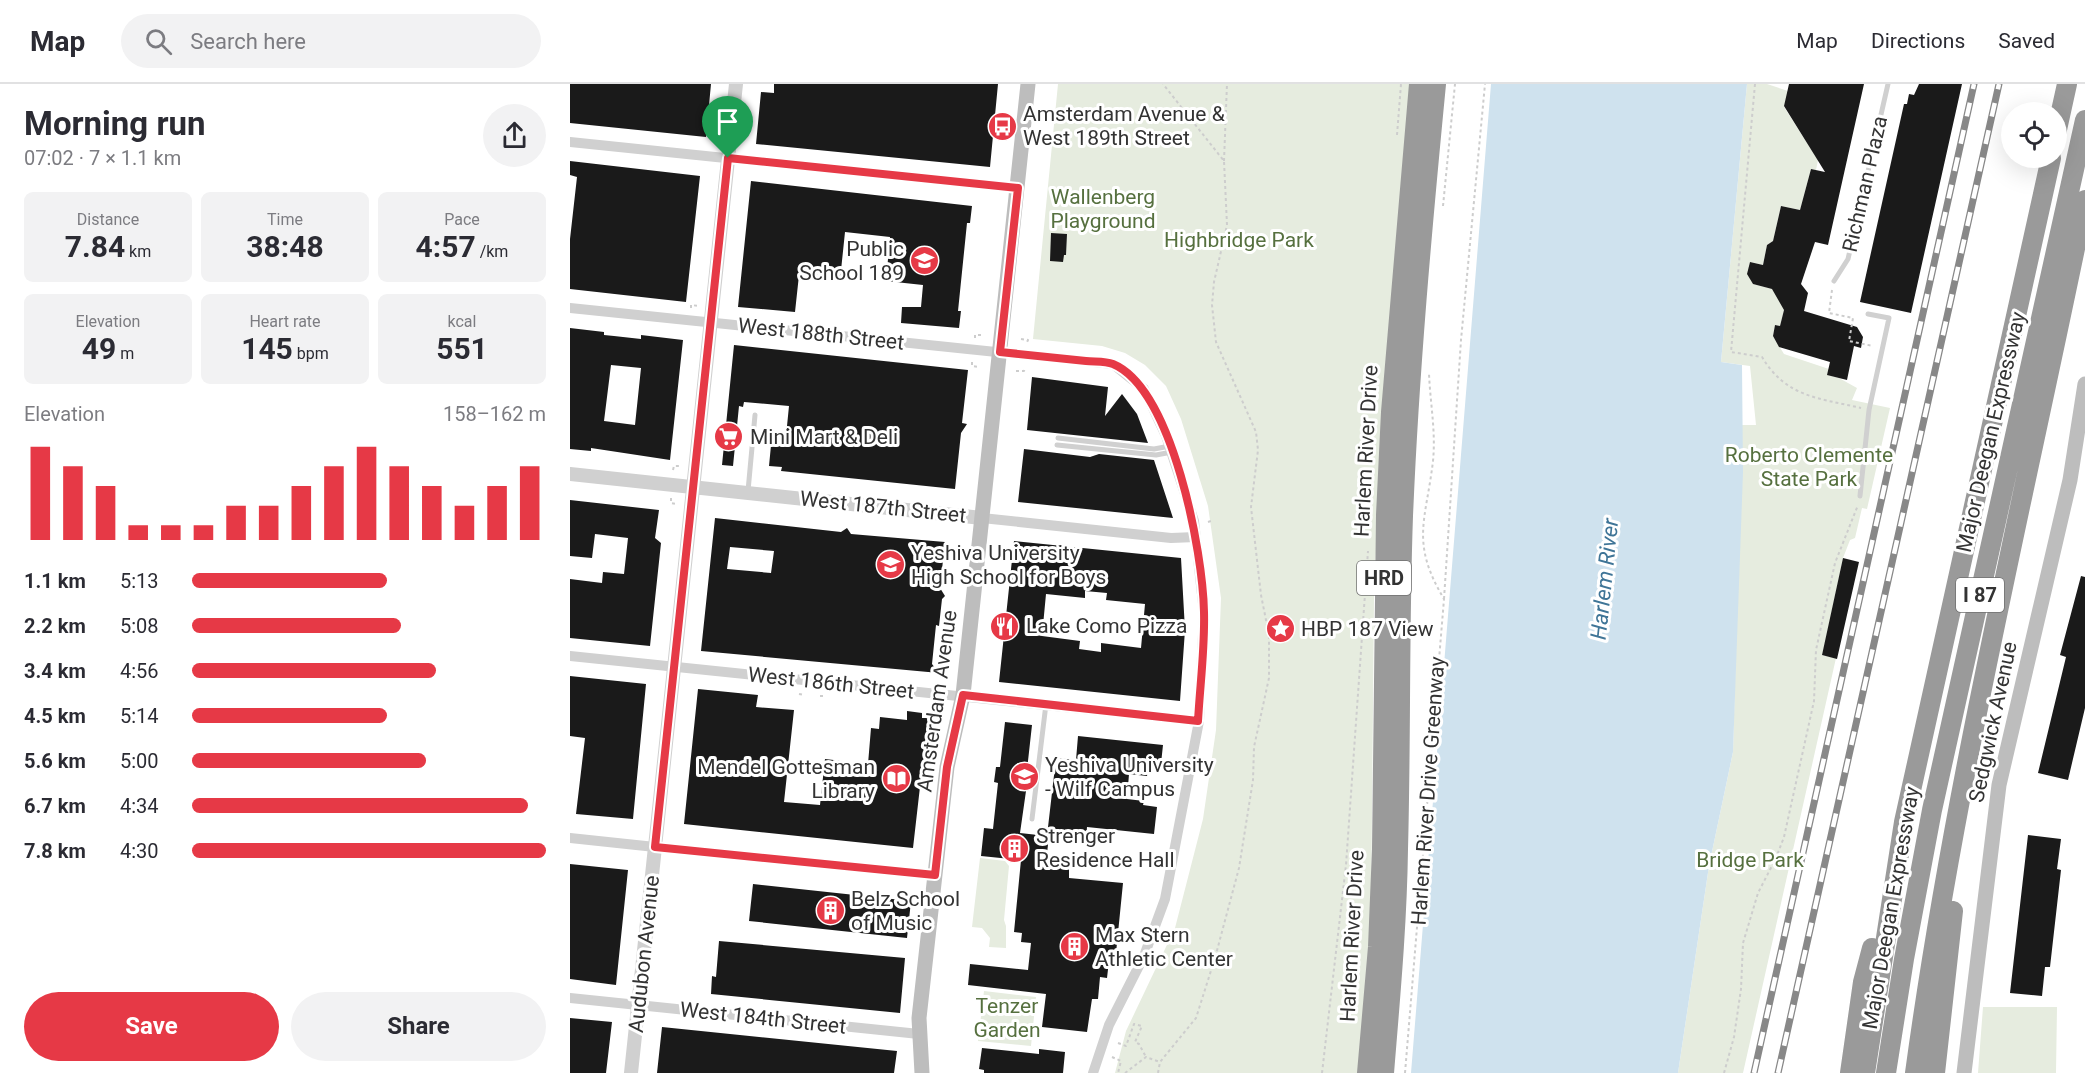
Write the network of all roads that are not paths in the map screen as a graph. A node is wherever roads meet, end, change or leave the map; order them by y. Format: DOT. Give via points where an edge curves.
graph roads {
  1 [pos="736,84"];
  2 [pos="1028,84"];
  3 [pos="1419,84"];
  4 [pos="1436,84"];
  5 [pos="1888,84"];
  6 [pos="2067,84"];
  7 [pos="2063,102"];
  8 [pos="2085,120"];
  9 [pos="570,142"];
  10 [pos="728,158"];
  11 [pos="2049,168"];
  12 [pos="1018,188"];
  13 [pos="2085,200"];
  14 [pos="1834,281"];
  15 [pos="570,308"];
  16 [pos="1868,314"];
  17 [pos="711,323"];
  18 [pos="1000,352"];
  19 [pos="2085,384"];
  20 [pos="755,415"];
  21 [pos="1058,442"];
  22 [pos="1171,449"];
  23 [pos="570,474"];
  24 [pos="693,487"];
  25 [pos="747,493"];
  26 [pos="1860,496"];
  27 [pos="982,518"];
  28 [pos="1196,537"];
  29 [pos="570,656"];
  30 [pos="675,667"];
  31 [pos="1986,676"];
  32 [pos="963,695"];
  33 [pos="1046,704"];
  34 [pos="1198,721"];
  35 [pos="1032,819"];
  36 [pos="570,838"];
  37 [pos="655,847"];
  38 [pos="1894,870"];
  39 [pos="935,875"];
  40 [pos="570,998"];
  41 [pos="638,1005"];
  42 [pos="919,1034"];
  43 [pos="631,1073"];
  44 [pos="922,1073"];
  45 [pos="1093,1073"];
  46 [pos="1367,1073"];
  47 [pos="1384,1073"];
  48 [pos="1850,1073"];
  49 [pos="1864,1073"];
  50 [pos="1886,1073"];
  51 [pos="1916,1073"];
  52 [pos="1935,1073"];
  53 [pos="1964,1073"];
  1 -- 10 [label="street, Audubon Avenue"];
  2 -- 12 [label="main road, Amsterdam Avenue"];
  3 -- 46 [label="highway, Harlem River Drive / HRD" via="1391,412 1382,849"];
  4 -- 47 [label="highway, Harlem River Drive / HRD" via="1403,515 1395,948"];
  5 -- 14 [label="lane, Richman Plaza" via="1848,259"];
  6 -- 7 [label="highway"];
  8 -- 50 [label="highway, Major Deegan Expressway / I 87" via="1930,820"];
  9 -- 10 [label="street"];
  10 -- 12 [label="street"];
  10 -- 17 [label="street, Audubon Avenue"];
  11 -- 38 [label="highway, Major Deegan Expressway / I 87"];
  12 -- 18 [label="main road, Amsterdam Avenue"];
  13 -- 31 [label="highway"];
  15 -- 17 [label="street, West 188th Street"];
  16 -- 26 [label="lane" via="1889,318 1869,410"];
  17 -- 18 [label="street, West 188th Street"];
  17 -- 24 [label="street, Audubon Avenue"];
  18 -- 22 [label="street, West 188th Street" via="1113,364 1144,389"];
  18 -- 27 [label="main road, Amsterdam Avenue"];
  19 -- 53 [label="main road, Sedgwick Avenue" via="2068,490 1997,792"];
  20 -- 25 [label="lane"];
  21 -- 22 [label="lane" via="1156,455"];
  22 -- 28 [label="street, West 188th Street"];
  23 -- 24 [label="street, West 187th Street"];
  24 -- 25 [label="street, West 187th Street"];
  24 -- 30 [label="street, Audubon Avenue"];
  25 -- 27 [label="street, West 187th Street"];
  27 -- 28 [label="street, West 187th Street" via="1171,538"];
  27 -- 32 [label="main road, Amsterdam Avenue"];
  28 -- 34 [label="street, West 188th Street" via="1204,613"];
  29 -- 30 [label="street, West 186th Street"];
  30 -- 32 [label="street, West 186th Street"];
  30 -- 37 [label="street, Audubon Avenue"];
  31 -- 51 [label="highway" via="1943,894"];
  31 -- 52 [label="highway"];
  32 -- 33 [label="street, West 186th Street"];
  32 -- 39 [label="main road, Amsterdam Avenue" via="947,767"];
  33 -- 34 [label="street, West 186th Street"];
  33 -- 35 [label="lane"];
  34 -- 45 [label="street, West 188th Street" via="1165,899 1144,956 1109,1025"];
  36 -- 37 [label="street"];
  37 -- 39 [label="street"];
  37 -- 41 [label="street, Audubon Avenue"];
  38 -- 48 [label="highway" via="1863,982"];
  38 -- 49 [label="highway, Major Deegan Expressway / I 87"];
  39 -- 42 [label="main road, Amsterdam Avenue"];
  40 -- 41 [label="street, West 184th Street"];
  41 -- 42 [label="street, West 184th Street"];
  41 -- 43 [label="street, Audubon Avenue"];
  42 -- 44 [label="main road, Amsterdam Avenue"];
}
